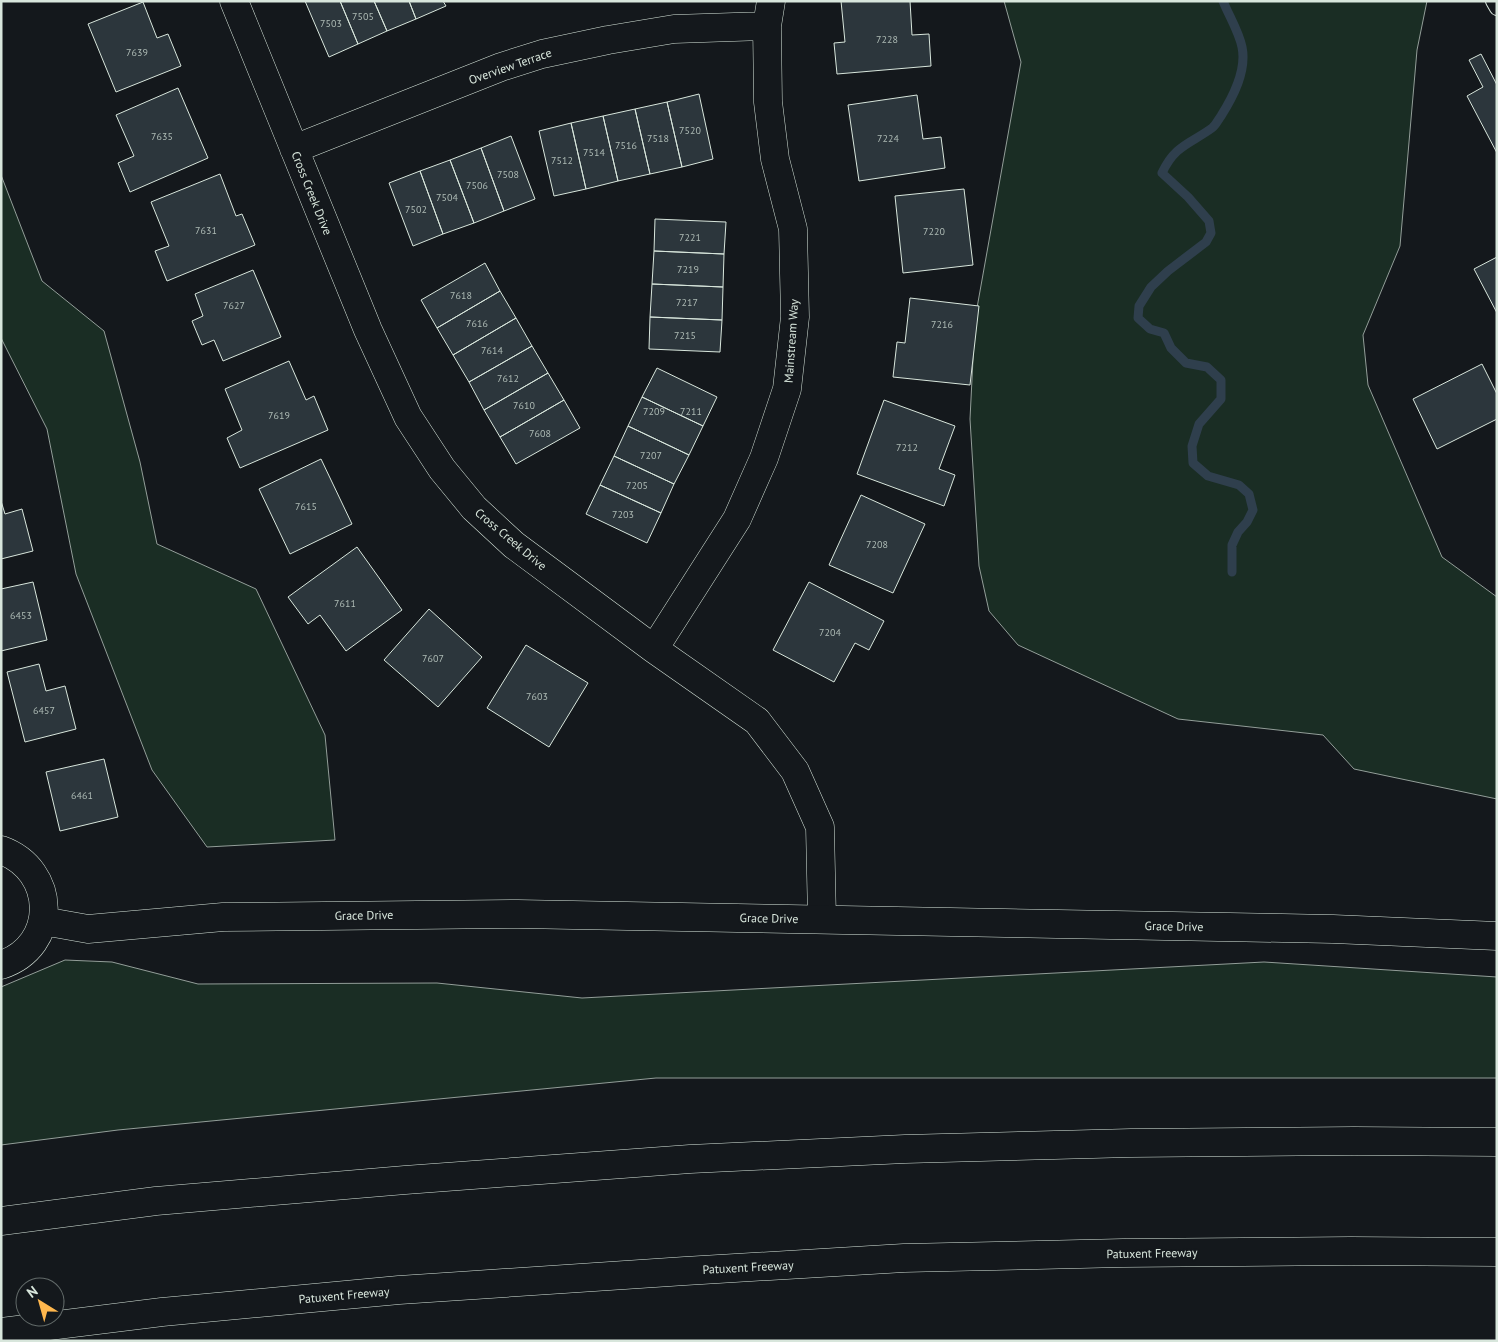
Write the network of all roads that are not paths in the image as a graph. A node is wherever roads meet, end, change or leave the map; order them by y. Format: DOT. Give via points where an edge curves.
graph roads {
  1 [pos="234,1"];
  2 [pos="1493,1"];
  3 [pos="1497,8"];
  4 [pos="769,14"];
  5 [pos="294,149"];
  6 [pos="654,649"];
  7 [pos="1,850"];
  8 [pos="822,919"];
  9 [pos="43,921"];
  10 [pos="1497,936"];
  11 [pos="1,965"];
  12 [pos="1497,1142"];
  13 [pos="1,1220"];
  14 [pos="1497,1252"];
  15 [pos="1,1332"];
  1 -- 5 [label="main road, Cross Creek Drive"];
  2 -- 3 [label="lane"];
  4 -- 5 [label="main road, Overview Terrace" via="542,54 501,67"];
  4 -- 6 [label="main road, Mainstream Way" via="768,102 775,159 792,229 795,317 787,389 764,458 737,519"];
  5 -- 6 [label="main road, Cross Creek Drive" via="400,400 442,469 474,508 514,544"];
  6 -- 8 [label="main road, Cross Creek Drive" via="757,720 795,772 820,827"];
  7 -- 9 [label="main road" via="24,862 37,879 45,902"];
  8 -- 9 [label="main road, Grace Drive" via="518,914 267,916 88,929"];
  8 -- 10 [label="main road, Grace Drive" via="1333,929"];
  9 -- 11 [label="main road" via="36,938 20,956"];
  12 -- 13 [label="main road" via="1131,1143 690,1159 166,1200"];
  14 -- 15 [label="main road, Patuxent Freeway" via="1133,1253 685,1270 399,1290 162,1312"];
}
